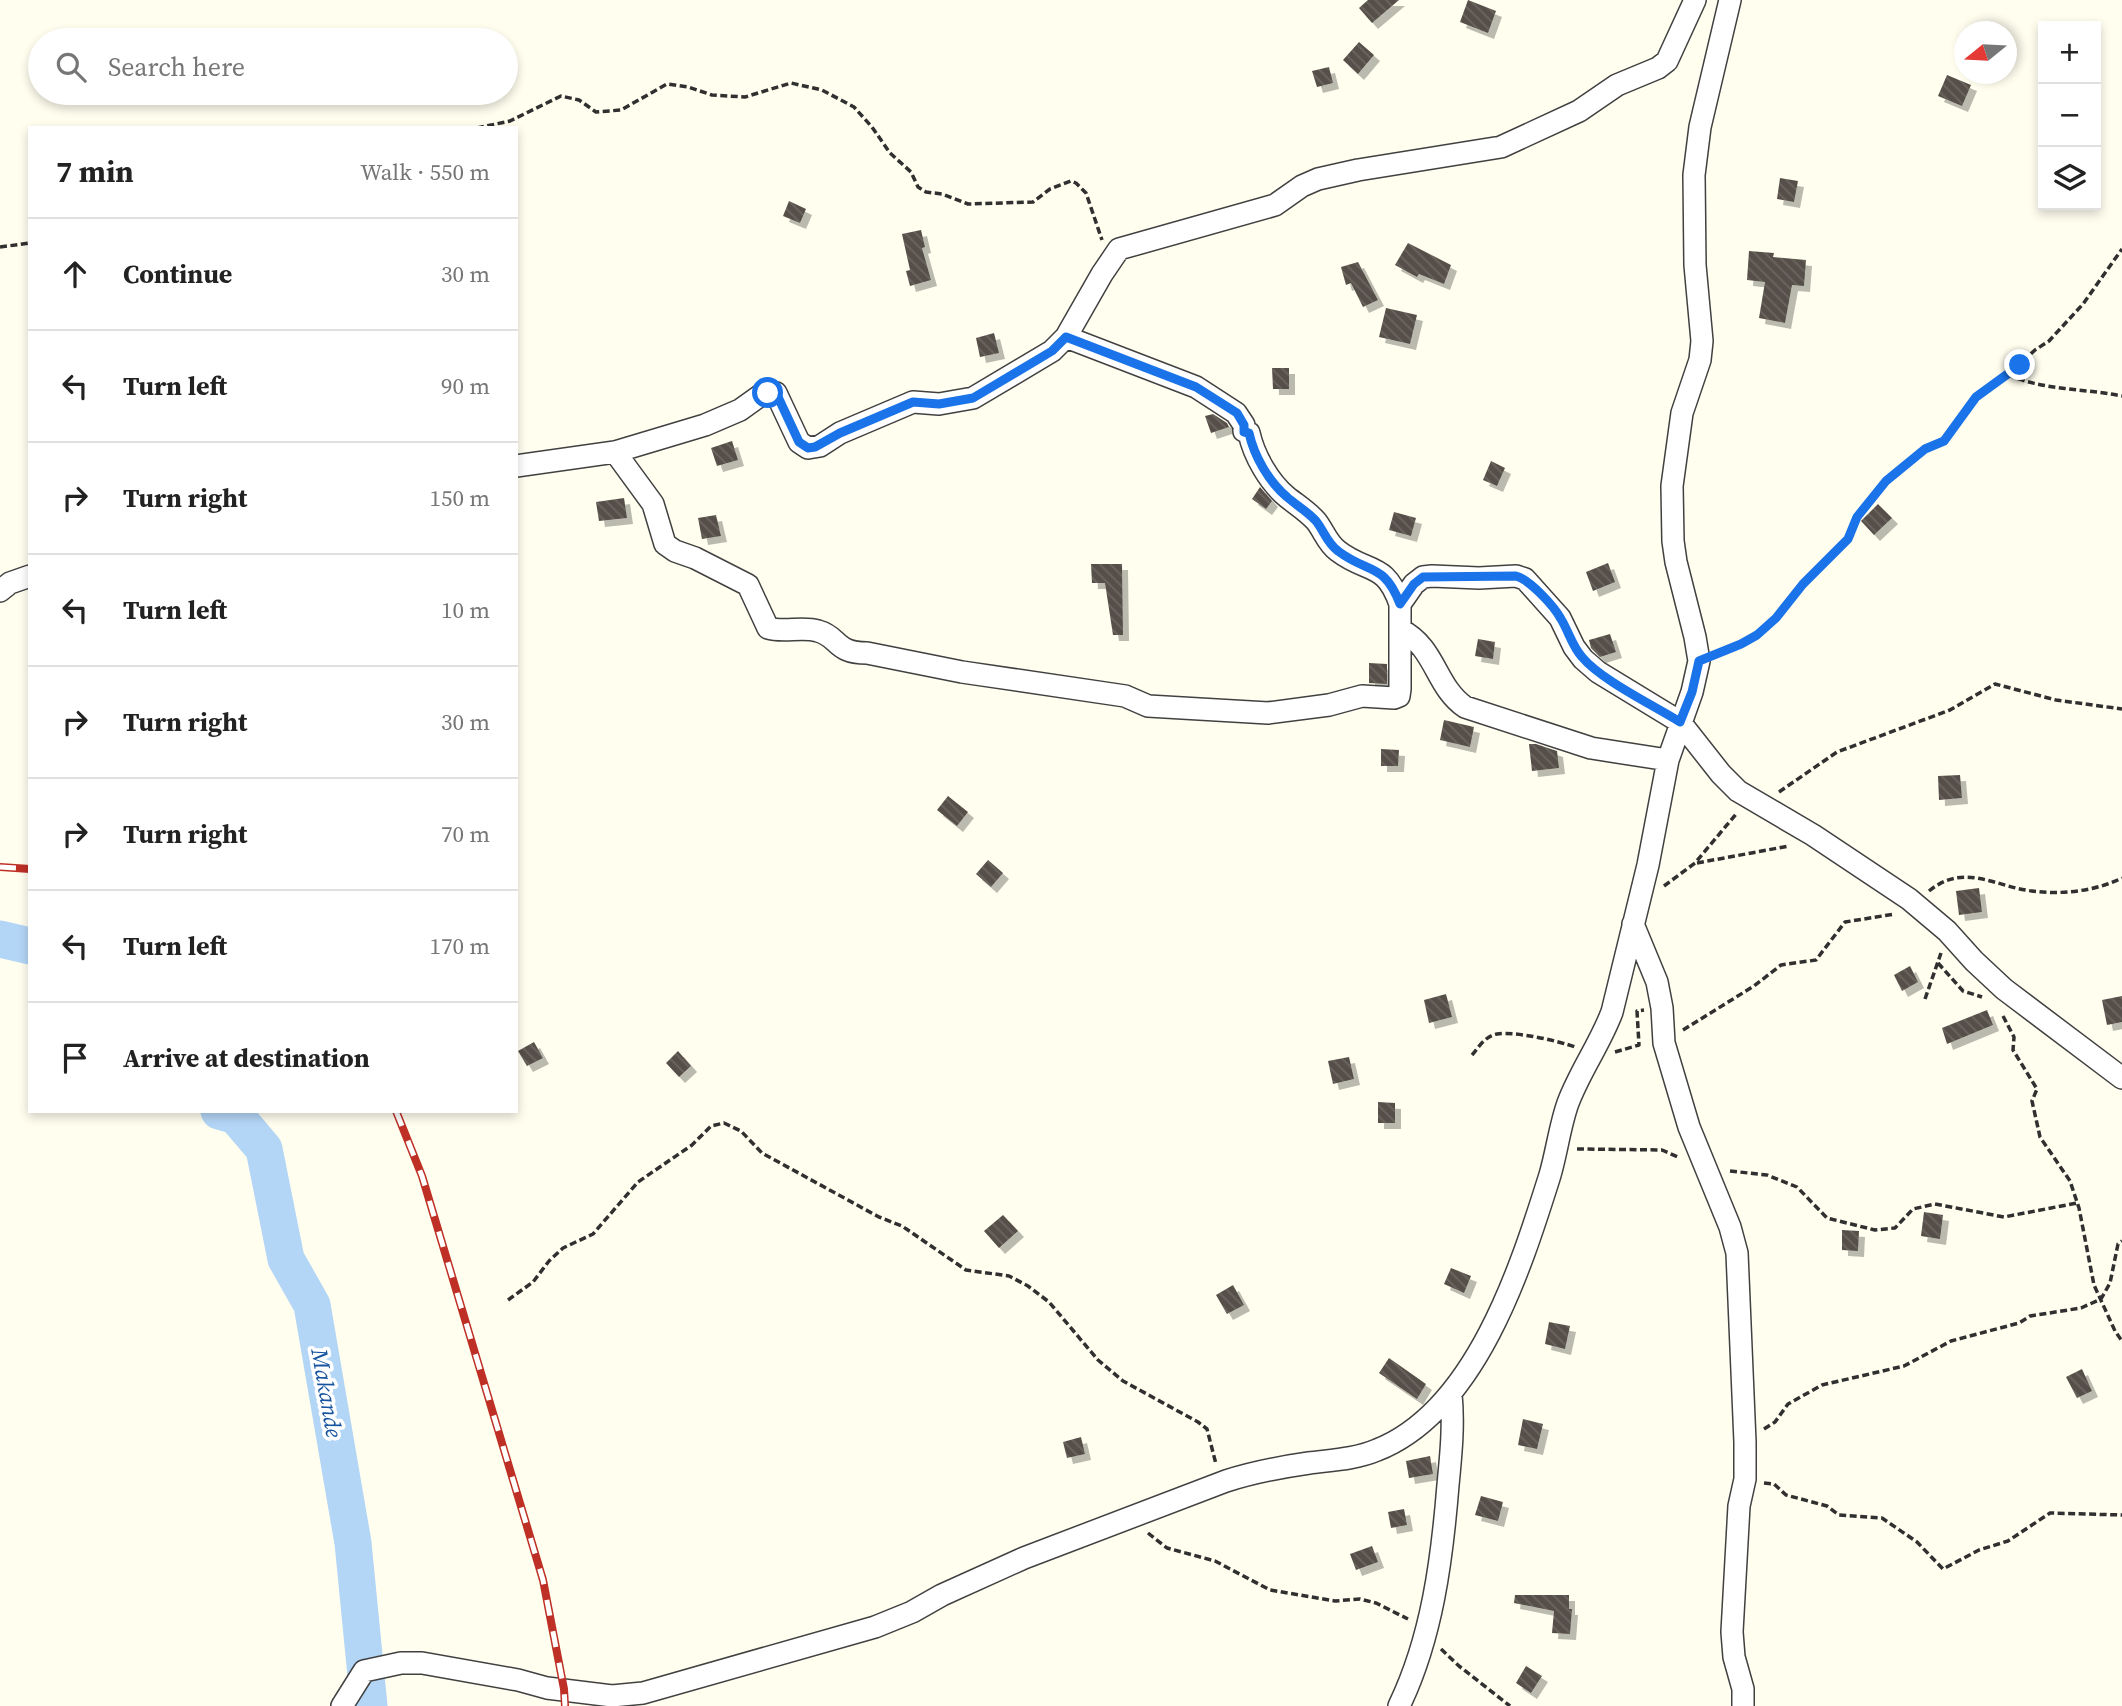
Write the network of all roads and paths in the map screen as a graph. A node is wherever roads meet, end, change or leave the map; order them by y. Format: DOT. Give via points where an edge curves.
graph roads {
  1 [pos="1695,0"];
  2 [pos="1730,0"];
  3 [pos="486,126"];
  4 [pos="28,243"];
  5 [pos="0,247"];
  6 [pos="1119,249"];
  7 [pos="2122,249"];
  8 [pos="1066,337"];
  9 [pos="2008,375"];
  10 [pos="2122,396"];
  11 [pos="615,452"];
  12 [pos="518,466"];
  13 [pos="28,577"];
  14 [pos="0,591"];
  15 [pos="1400,604"];
  16 [pos="1401,630"];
  17 [pos="1699,661"];
  18 [pos="2122,709"];
  19 [pos="1680,722"];
  20 [pos="1668,760"];
  21 [pos="1760,805"];
  22 [pos="1813,835"];
  23 [pos="1695,863"];
  24 [pos="2122,878"];
  25 [pos="1664,886"];
  26 [pos="1917,906"];
  27 [pos="1633,924"];
  28 [pos="1947,931"];
  29 [pos="1938,963"];
  30 [pos="1983,998"];
  31 [pos="1925,999"];
  32 [pos="1999,1008"];
  33 [pos="1664,1043"];
  34 [pos="2122,1079"];
  35 [pos="1558,1148"];
  36 [pos="1706,1169"];
  37 [pos="2077,1203"];
  38 [pos="2122,1241"];
  39 [pos="2101,1299"];
  40 [pos="508,1300"];
  41 [pos="2122,1341"];
  42 [pos="1451,1394"];
  43 [pos="1745,1442"];
  44 [pos="1745,1479"];
  45 [pos="1226,1481"];
  46 [pos="2122,1515"];
  47 [pos="1131,1518"];
  48 [pos="1427,1629"];
  49 [pos="645,1699"];
  50 [pos="342,1706"];
  51 [pos="1399,1706"];
  52 [pos="1510,1706"];
  53 [pos="1743,1706"];
  1 -- 6 [label="street" via="1677,45 1658,68 1616,85 1578,111 1511,142 1318,179 1275,205"];
  2 -- 17 [label="street" via="1700,127 1694,186 1702,341 1682,413 1672,486 1676,562"];
  3 -- 6 [label="path" via="510,121 562,96 579,100 596,112 621,110 667,84 745,97 790,83 822,90 854,107 926,192 968,204 1033,202 1050,189 1076,183 1086,193 1102,240"];
  4 -- 5 [label="path"];
  6 -- 8 [label="street"];
  7 -- 9 [label="path" via="2077,312"];
  8 -- 11 [label="street" via="1052,351 973,398 939,404 913,402 815,447 799,442 771,392 705,425"];
  8 -- 15 [label="street" via="1196,387 1237,413 1274,483 1317,522 1328,543 1389,580"];
  9 -- 10 [label="path" via="2053,389"];
  9 -- 17 [label="path" via="1976,397 1944,441 1925,449 1886,481 1857,517 1848,539 1776,618 1741,644"];
  11 -- 12 [label="street"];
  11 -- 16 [label="street" via="653,504 670,548 748,585 768,628 819,631 852,653 1086,689 1125,696 1148,706 1268,713 1362,696 1399,695"];
  13 -- 14 [label="street"];
  15 -- 16 [label="street"];
  15 -- 19 [label="street" via="1423,577 1525,579 1560,618 1583,659"];
  16 -- 20 [label="street" via="1424,647 1441,679 1465,707 1579,744"];
  17 -- 19 [label="street"];
  18 -- 21 [label="path" via="2056,700 1995,684 1950,710 1837,752"];
  19 -- 20 [label="street"];
  19 -- 21 [label="street" via="1720,774"];
  20 -- 27 [label="street"];
  21 -- 22 [label="street"];
  21 -- 23 [label="path" via="1748,800"];
  22 -- 23 [label="path" via="1784,848"];
  22 -- 26 [label="street"];
  23 -- 25 [label="path"];
  24 -- 26 [label="path" via="2068,892 2030,891 1987,878 1955,878 1930,888"];
  26 -- 28 [label="street"];
  26 -- 33 [label="path" via="1845,922 1816,960 1781,965"];
  27 -- 33 [label="street" via="1657,982"];
  27 -- 35 [label="street" via="1612,1012 1567,1105"];
  28 -- 29 [label="path"];
  28 -- 34 [label="street" via="2004,989"];
  29 -- 30 [label="path" via="1963,991"];
  29 -- 31 [label="path"];
  32 -- 37 [label="path" via="2014,1037 2013,1050 2037,1089 2032,1101 2040,1136 2070,1181"];
  33 -- 36 [label="street"];
  35 -- 36 [label="path" via="1662,1150"];
  35 -- 42 [label="street" via="1516,1278"];
  36 -- 37 [label="path" via="1767,1175 1797,1188 1827,1218 1875,1230 1895,1228 1913,1209 1935,1204 2004,1216"];
  36 -- 43 [label="street" via="1737,1253"];
  37 -- 39 [label="path"];
  38 -- 39 [label="path"];
  39 -- 41 [label="path"];
  39 -- 43 [label="path" via="1951,1341 1904,1366 1822,1385 1788,1404 1775,1422"];
  40 -- 45 [label="path" via="533,1282 563,1248 593,1234 638,1182 711,1126 724,1123 741,1131 773,1160 902,1226 966,1270 1009,1276 1028,1286 1049,1302 1098,1360 1123,1381 1207,1429 1214,1462"];
  42 -- 45 [label="street" via="1410,1431 1376,1451"];
  42 -- 48 [label="street" via="1444,1534"];
  43 -- 44 [label="street"];
  44 -- 46 [label="path" via="1774,1484 1786,1494 1827,1506 1839,1515 1882,1518 1917,1542 1943,1569 2008,1541 2050,1513"];
  44 -- 53 [label="street" via="1739,1506 1732,1632"];
  45 -- 47 [label="street"];
  47 -- 48 [label="path" via="1167,1548 1214,1561 1270,1590 1335,1601 1360,1599"];
  47 -- 49 [label="street" via="1024,1558 875,1627"];
  48 -- 51 [label="street"];
  48 -- 52 [label="path" via="1459,1667"];
  49 -- 50 [label="street" via="401,1663 364,1671"];
}
